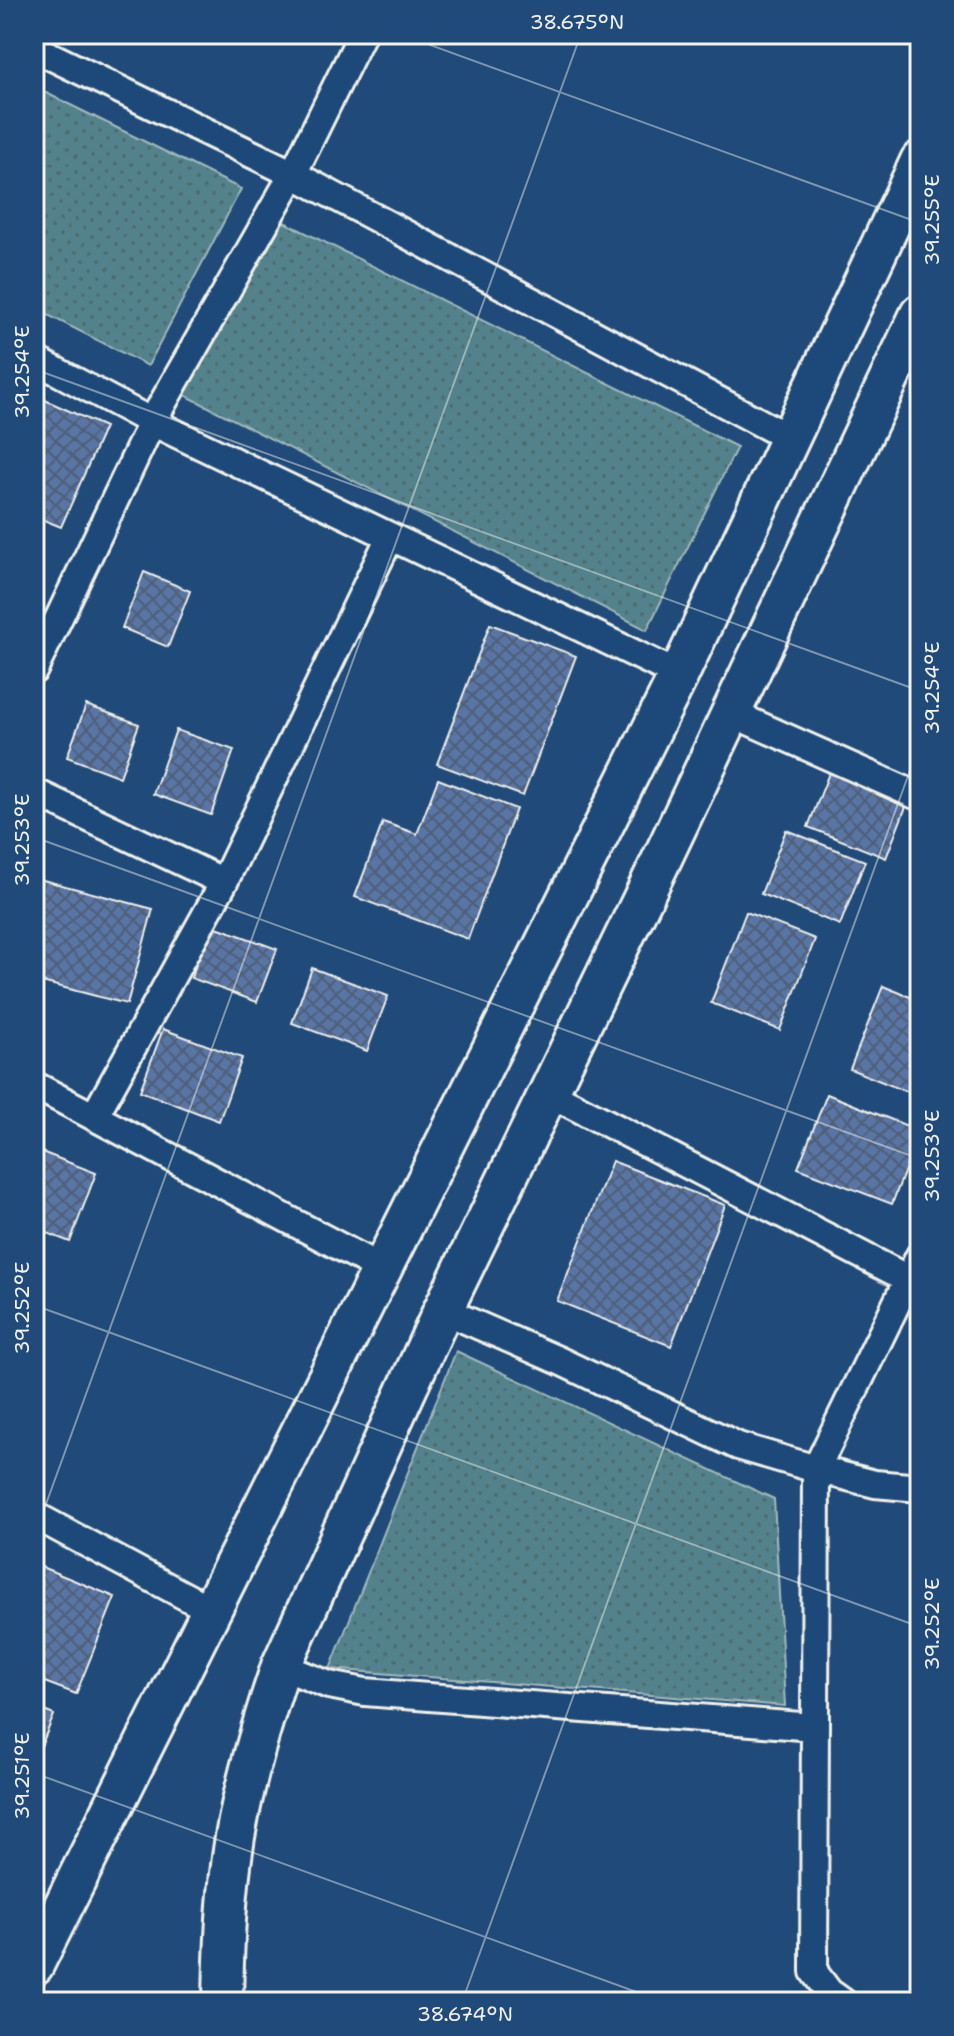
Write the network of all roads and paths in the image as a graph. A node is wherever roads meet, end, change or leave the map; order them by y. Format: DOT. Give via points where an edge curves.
graph roads {
  1 [pos="362,34"];
  2 [pos="34,48"];
  3 [pos="920,161"];
  4 [pos="293,174"];
  5 [pos="920,314"];
  6 [pos="34,359"];
  7 [pos="152,422"];
  8 [pos="789,438"];
  9 [pos="390,537"];
  10 [pos="34,670"];
  11 [pos="679,675"];
  12 [pos="731,713"];
  13 [pos="34,792"];
  14 [pos="920,797"];
  15 [pos="224,882"];
  16 [pos="34,1085"];
  17 [pos="549,1093"];
  18 [pos="94,1117"];
  19 [pos="920,1255"];
  20 [pos="382,1269"];
  21 [pos="908,1279"];
  22 [pos="443,1310"];
  23 [pos="816,1469"];
  24 [pos="920,1488"];
  25 [pos="34,1515"];
  26 [pos="211,1610"];
  27 [pos="281,1666"];
  28 [pos="814,1727"];
  29 [pos="46,1916"];
  30 [pos="34,1965"];
  31 [pos="223,2002"];
  32 [pos="843,2002"];
  1 -- 4 [label="street"];
  2 -- 4 [label="street"];
  3 -- 8 [label="main road"];
  4 -- 7 [label="street"];
  4 -- 8 [label="street"];
  5 -- 12 [label="main road"];
  6 -- 7 [label="street"];
  7 -- 9 [label="street"];
  7 -- 10 [label="street"];
  8 -- 11 [label="main road"];
  9 -- 11 [label="street"];
  9 -- 15 [label="street"];
  11 -- 20 [label="main road"];
  12 -- 14 [label="street"];
  12 -- 17 [label="main road"];
  13 -- 15 [label="street"];
  15 -- 18 [label="street"];
  16 -- 18 [label="street"];
  17 -- 21 [label="street"];
  17 -- 22 [label="main road"];
  18 -- 20 [label="street"];
  19 -- 21 [label="street"];
  20 -- 26 [label="main road"];
  21 -- 23 [label="street"];
  22 -- 23 [label="street" via="738,1446"];
  22 -- 27 [label="main road"];
  23 -- 24 [label="street" via="875,1484"];
  23 -- 28 [label="street"];
  25 -- 26 [label="street"];
  26 -- 29 [label="main road"];
  27 -- 28 [label="street" via="365,1692"];
  27 -- 31 [label="main road" via="235,1840"];
  28 -- 32 [label="street" via="814,1972"];
  29 -- 30 [label="main road"];
}
